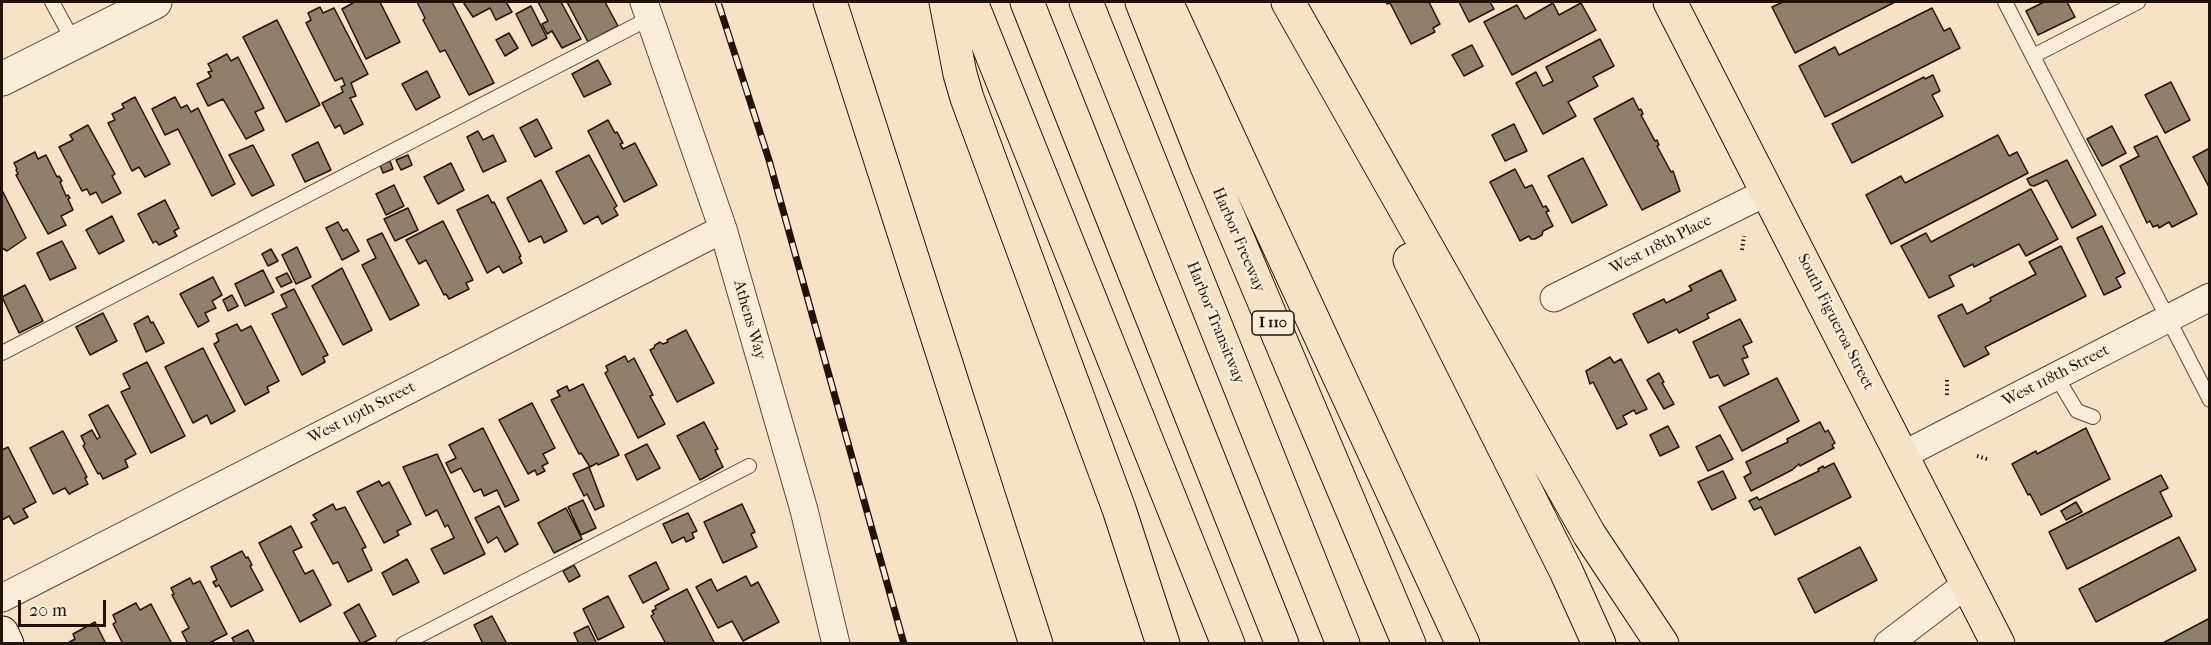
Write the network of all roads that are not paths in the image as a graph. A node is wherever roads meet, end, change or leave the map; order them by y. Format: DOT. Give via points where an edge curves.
graph roads {
  1 [pos="52,2"];
  2 [pos="154,2"];
  3 [pos="830,2"];
  4 [pos="946,2"];
  5 [pos="971,2"];
  6 [pos="1027,2"];
  7 [pos="1086,2"];
  8 [pos="1142,2"];
  9 [pos="1166,2"];
  10 [pos="1280,2"];
  11 [pos="1288,2"];
  12 [pos="1670,2"];
  13 [pos="2005,2"];
  14 [pos="2138,2"];
  15 [pos="647,10"];
  16 [pos="74,42"];
  17 [pos="2034,56"];
  18 [pos="2,79"];
  19 [pos="1767,192"];
  20 [pos="723,229"];
  21 [pos="2210,297"];
  22 [pos="1554,298"];
  23 [pos="2168,319"];
  24 [pos="2,353"];
  25 [pos="2056,376"];
  26 [pos="2210,400"];
  27 [pos="2093,417"];
  28 [pos="1903,455"];
  29 [pos="749,466"];
  30 [pos="1968,583"];
  31 [pos="2,598"];
  32 [pos="2,633"];
  33 [pos="7,644"];
  34 [pos="403,644"];
  35 [pos="836,644"];
  36 [pos="1036,644"];
  37 [pos="1163,644"];
  38 [pos="1228,644"];
  39 [pos="1282,644"];
  40 [pos="1343,644"];
  41 [pos="1409,644"];
  42 [pos="1463,644"];
  43 [pos="1599,644"];
  44 [pos="1662,644"];
  45 [pos="1888,644"];
  46 [pos="1998,644"];
  1 -- 16 [label="lane"];
  2 -- 16 [label="street"];
  3 -- 36 [label="main road"];
  4 -- 37 [label="main road" via="967,98 1119,509"];
  5 -- 38 [label="main road"];
  6 -- 39 [label="main road"];
  7 -- 40 [label="main road, Harbor Transitway"];
  8 -- 41 [label="main road, Harbor Freeway / I 110"];
  9 -- 42 [label="main road"];
  10 -- 43 [label="main road"];
  11 -- 44 [label="main road" via="1589,534"];
  12 -- 19 [label="main road, South Figueroa Street"];
  13 -- 17 [label="lane"];
  14 -- 17 [label="lane"];
  15 -- 20 [label="street, Athens Way"];
  15 -- 24 [label="lane"];
  16 -- 18 [label="street"];
  17 -- 23 [label="lane"];
  19 -- 22 [label="street, West 118th Place"];
  19 -- 28 [label="main road, South Figueroa Street"];
  20 -- 31 [label="street, West 119th Street"];
  20 -- 35 [label="street, Athens Way" via="804,510"];
  21 -- 23 [label="street, West 118th Street"];
  23 -- 25 [label="street, West 118th Street"];
  23 -- 26 [label="lane"];
  25 -- 27 [label="lane" via="2077,411"];
  25 -- 28 [label="street, West 118th Street"];
  28 -- 30 [label="main road, South Figueroa Street"];
  29 -- 34 [label="lane"];
  30 -- 45 [label="street"];
  30 -- 46 [label="main road, South Figueroa Street"];
  32 -- 33 [label="street"];
}
